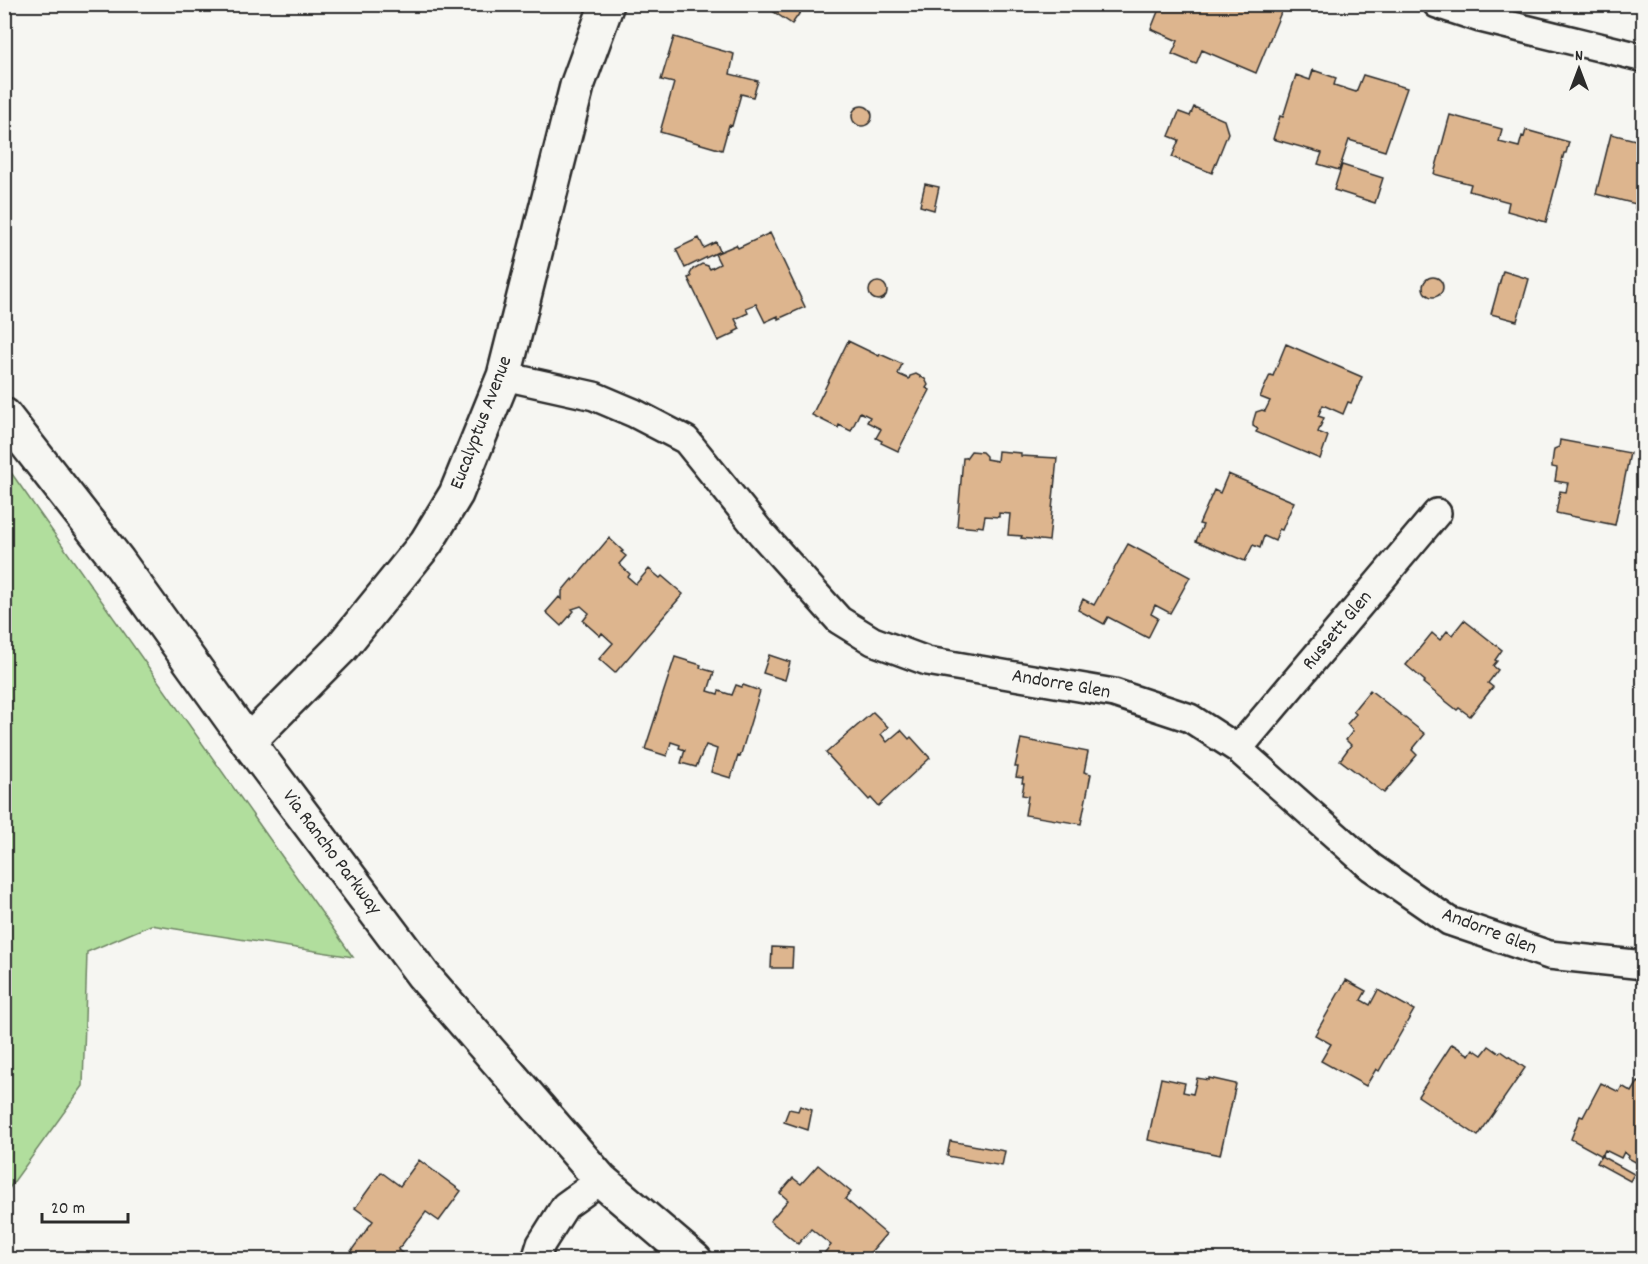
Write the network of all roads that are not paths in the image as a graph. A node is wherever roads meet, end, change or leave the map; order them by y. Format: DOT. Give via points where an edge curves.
graph roads {
  1 [pos="607,4"];
  2 [pos="1437,4"];
  3 [pos="1644,58"];
  4 [pos="504,376"];
  5 [pos="4,415"];
  6 [pos="1437,513"];
  7 [pos="248,742"];
  8 [pos="1238,749"];
  9 [pos="1644,965"];
  10 [pos="601,1180"];
  11 [pos="536,1260"];
  12 [pos="695,1260"];
  1 -- 4 [label="main road, Eucalyptus Avenue" via="577,86"];
  2 -- 3 [label="street"];
  4 -- 7 [label="main road, Eucalyptus Avenue" via="456,494 426,543 341,648"];
  4 -- 8 [label="street, Andorre Glen" via="594,396 686,440 761,533 839,620 873,641 927,661 1114,693 1190,718"];
  5 -- 7 [label="main road, Via Rancho Parkway" via="118,561"];
  6 -- 8 [label="street, Russett Glen"];
  7 -- 10 [label="main road, Via Rancho Parkway" via="423,975"];
  8 -- 9 [label="street, Andorre Glen" via="1371,867 1449,921 1549,955"];
  10 -- 11 [label="street" via="565,1206 541,1244"];
  10 -- 12 [label="main road, Via Rancho Parkway"];
}
